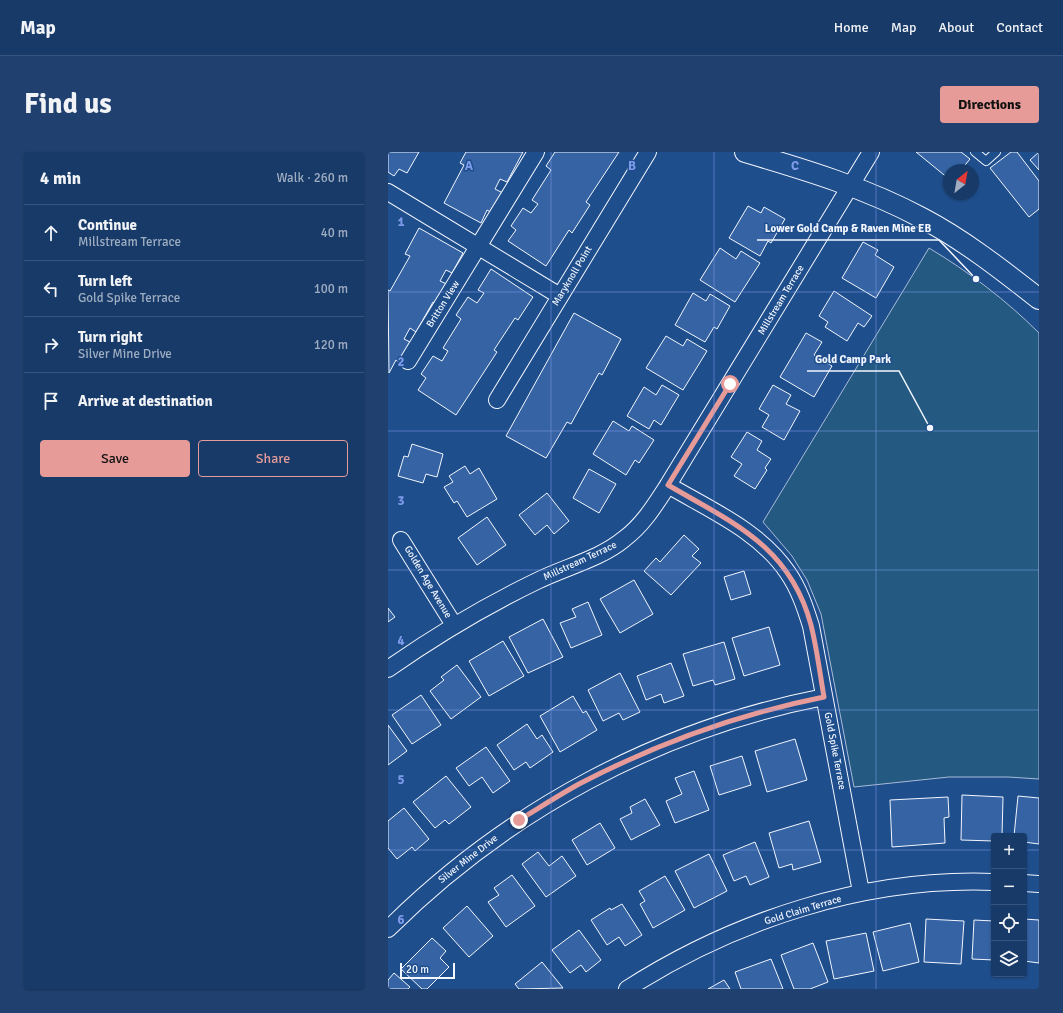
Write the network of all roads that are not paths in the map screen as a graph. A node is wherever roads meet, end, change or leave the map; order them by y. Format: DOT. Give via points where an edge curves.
graph roads {
  1 [pos="536,152"];
  2 [pos="648,152"];
  3 [pos="746,152"];
  4 [pos="871,152"];
  5 [pos="975,152"];
  6 [pos="996,152"];
  7 [pos="851,185"];
  8 [pos="388,192"];
  9 [pos="478,247"];
  10 [pos="560,296"];
  11 [pos="1039,299"];
  12 [pos="408,361"];
  13 [pos="497,400"];
  14 [pos="668,485"];
  15 [pos="401,540"];
  16 [pos="454,625"];
  17 [pos="388,669"];
  18 [pos="824,697"];
  19 [pos="991,882"];
  20 [pos="1027,883"];
  21 [pos="1039,884"];
  22 [pos="861,892"];
  23 [pos="388,929"];
  24 [pos="627,989"];
  1 -- 9 [label="street, Britton View"];
  2 -- 10 [label="street, Maryknoll Point"];
  3 -- 7 [label="street"];
  4 -- 7 [label="street, Millstream Terrace"];
  5 -- 6 [label="lane" via="986,161"];
  7 -- 11 [label="street" via="922,218 988,259"];
  7 -- 14 [label="street, Millstream Terrace"];
  8 -- 9 [label="street"];
  9 -- 10 [label="street"];
  9 -- 12 [label="street, Britton View"];
  10 -- 13 [label="street, Maryknoll Point"];
  14 -- 16 [label="street, Millstream Terrace" via="647,517 624,540 537,581"];
  14 -- 18 [label="street, Gold Spike Terrace" via="753,536 788,572 802,598 811,626"];
  15 -- 16 [label="street, Golden Age Avenue"];
  16 -- 17 [label="street, Millstream Terrace"];
  18 -- 22 [label="street, Gold Spike Terrace"];
  18 -- 23 [label="street, Silver Mine Drive" via="734,719 640,755 579,784 519,820 464,860 416,900"];
  19 -- 22 [label="street, Gold Claim Terrace" via="927,884"];
  20 -- 21 [label="street"];
  22 -- 24 [label="street, Gold Claim Terrace" via="781,915 716,940 655,971"];
}
